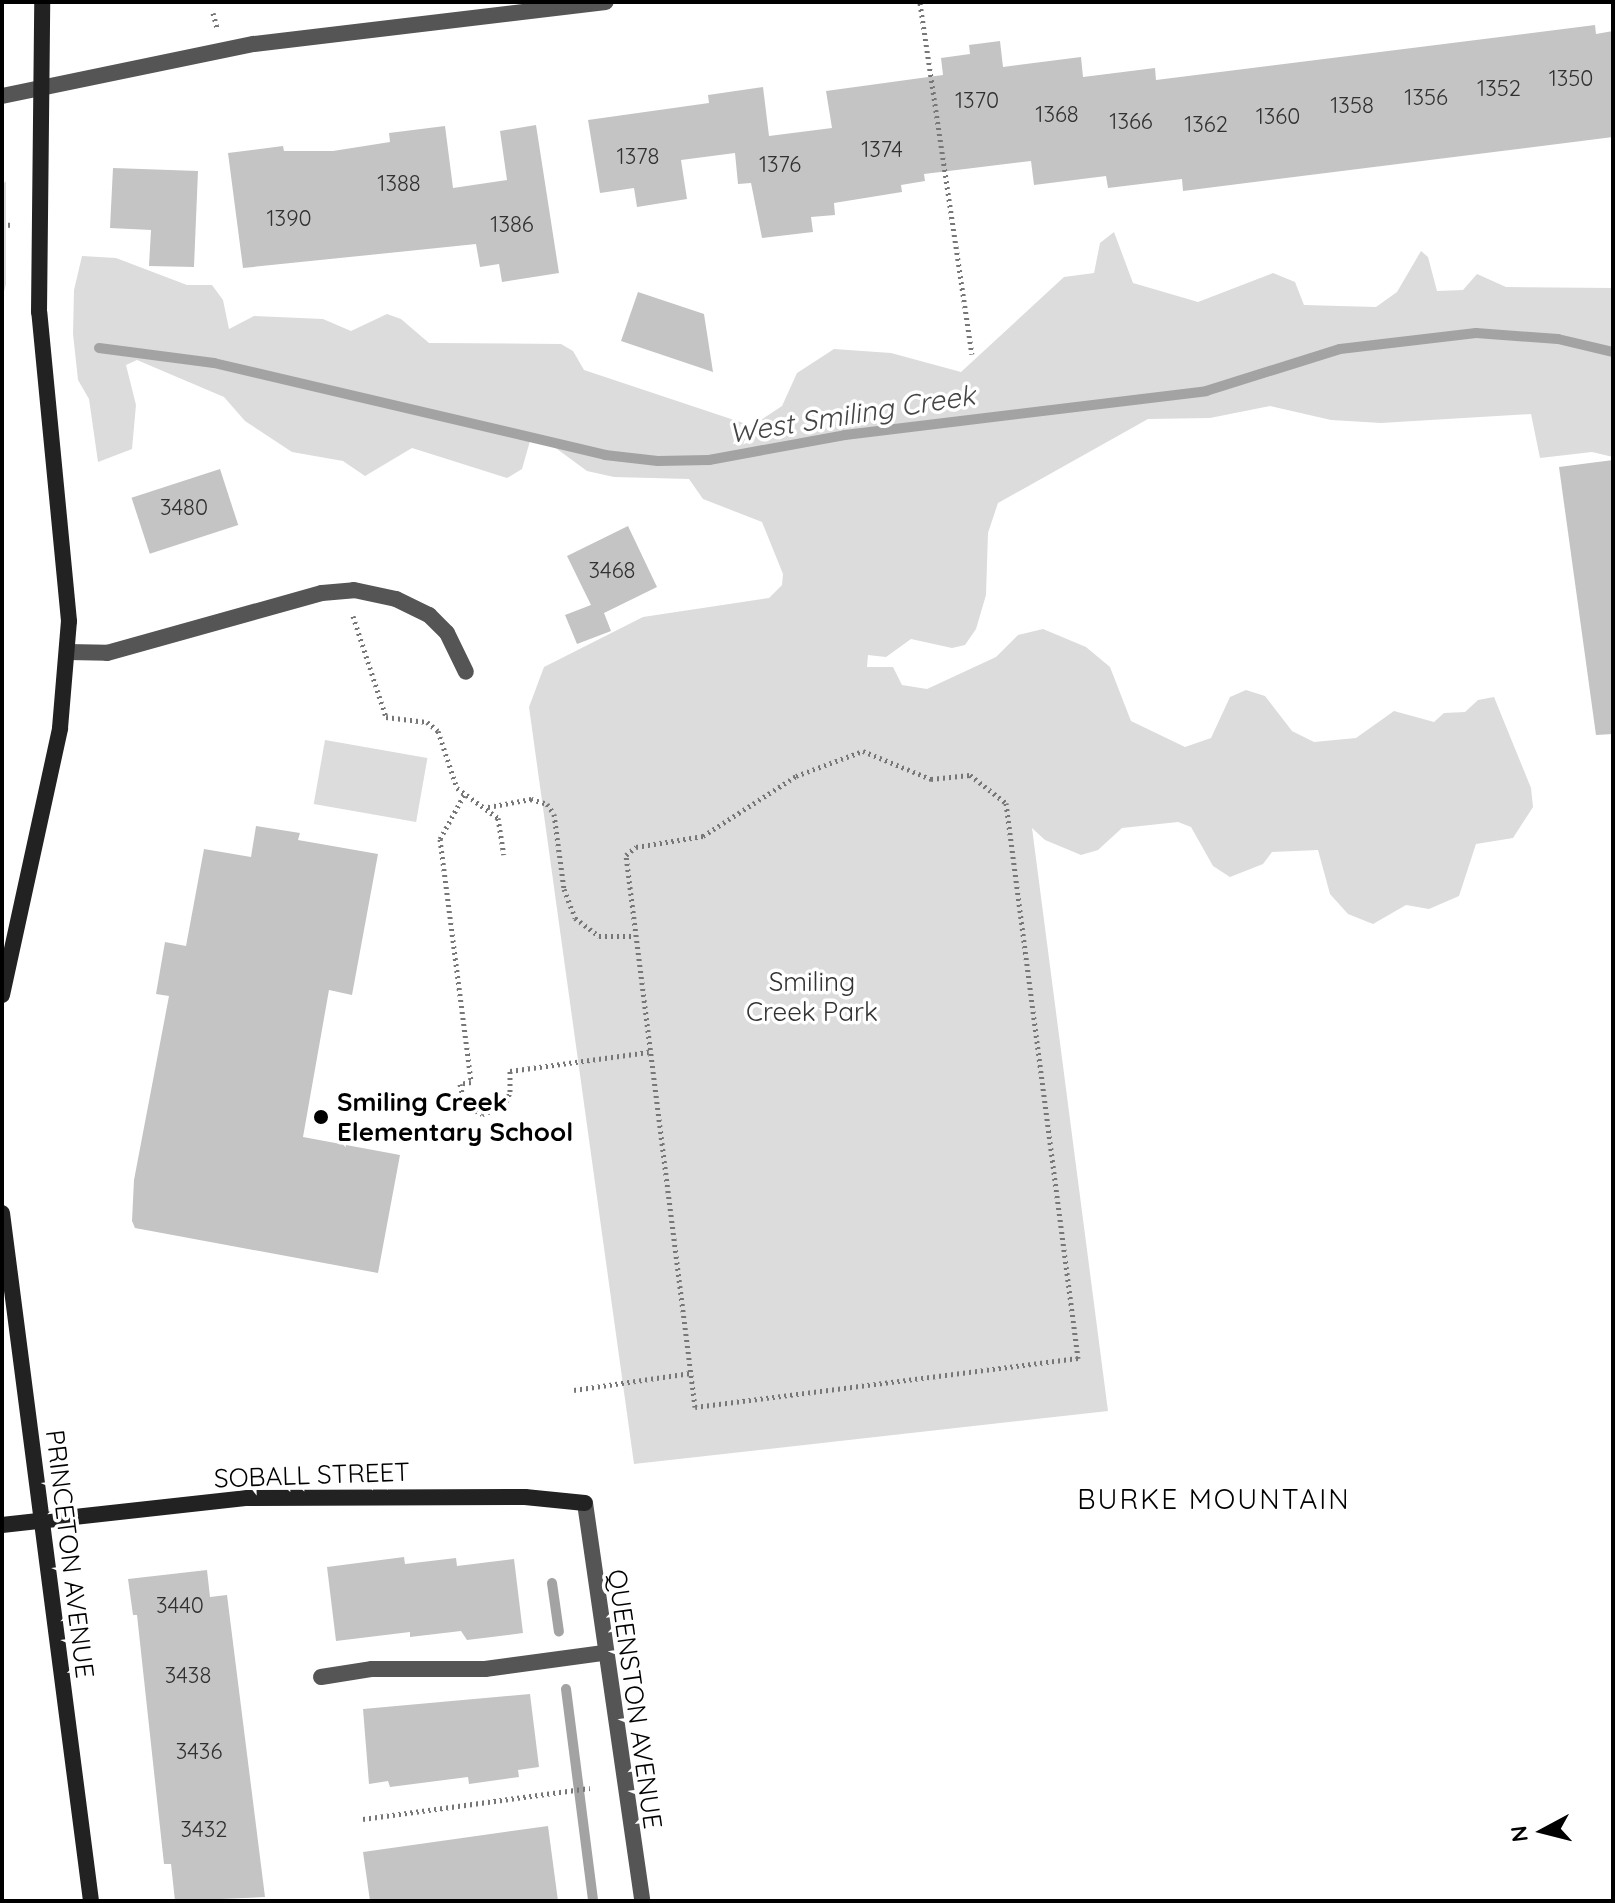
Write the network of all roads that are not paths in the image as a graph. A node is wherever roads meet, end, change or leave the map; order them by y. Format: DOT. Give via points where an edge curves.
graph roads {
  1 [pos="42,2"];
  2 [pos="605,2"];
  3 [pos="40,90"];
  4 [pos="2,96"];
  5 [pos="68,652"];
  6 [pos="466,672"];
  7 [pos="2,995"];
  8 [pos="2,1213"];
  9 [pos="585,1503"];
  10 [pos="41,1519"];
  11 [pos="2,1525"];
  12 [pos="604,1653"];
  13 [pos="321,1677"];
  14 [pos="91,1901"];
  15 [pos="642,1901"];
  1 -- 3 [label="street"];
  2 -- 3 [label="street" via="238,46"];
  3 -- 4 [label="street"];
  3 -- 5 [label="street" via="39,312 66,561"];
  5 -- 6 [label="street" via="107,653 322,593 354,590 396,599 429,615 447,633"];
  5 -- 7 [label="street" via="54,758"];
  8 -- 10 [label="street, PRINCETON AVENUE"];
  9 -- 10 [label="street, SOBALL STREET" via="409,1495 248,1498"];
  9 -- 12 [label="street, QUEENSTON AVENUE"];
  10 -- 11 [label="street, SOBALL STREET"];
  10 -- 14 [label="street, PRINCETON AVENUE"];
  12 -- 13 [label="street" via="485,1669 372,1669"];
  12 -- 15 [label="street, QUEENSTON AVENUE"];
}
